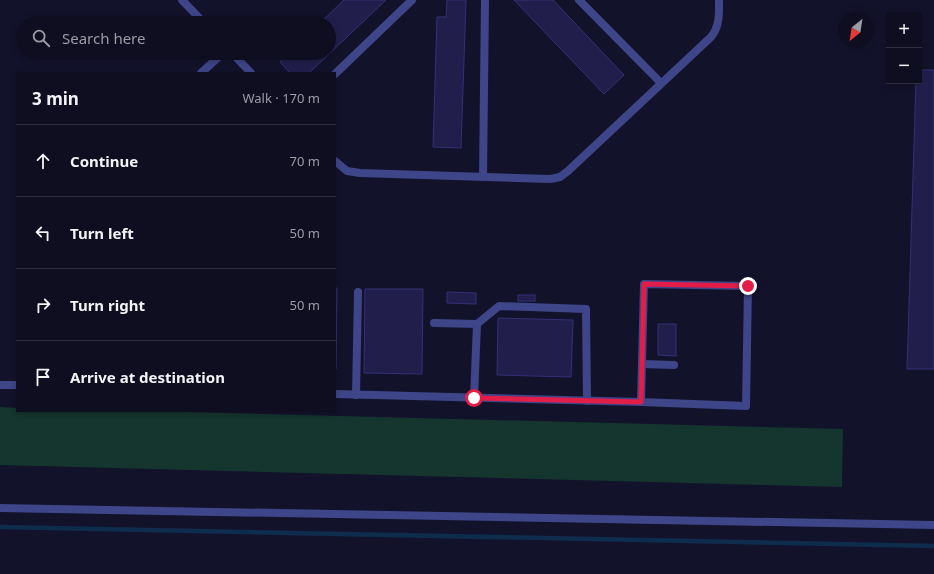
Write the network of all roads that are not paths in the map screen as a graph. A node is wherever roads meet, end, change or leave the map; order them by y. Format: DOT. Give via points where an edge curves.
graph roads {
  1 [pos="182,0"];
  2 [pos="412,0"];
  3 [pos="484,0"];
  4 [pos="579,0"];
  5 [pos="719,0"];
  6 [pos="197,16"];
  7 [pos="215,60"];
  8 [pos="239,60"];
  9 [pos="202,72"];
  10 [pos="250,72"];
  11 [pos="336,73"];
  12 [pos="661,83"];
  13 [pos="336,162"];
  14 [pos="483,177"];
  15 [pos="358,292"];
  16 [pos="434,323"];
  17 [pos="477,324"];
  18 [pos="642,364"];
  19 [pos="674,365"];
  20 [pos="0,385"];
  21 [pos="16,385"];
  22 [pos="336,394"];
  23 [pos="356,394"];
  24 [pos="474,398"];
  25 [pos="587,401"];
  26 [pos="641,402"];
  27 [pos="0,508"];
  28 [pos="934,525"];
  1 -- 6 [label="street"];
  2 -- 11 [label="street"];
  3 -- 14 [label="street"];
  4 -- 12 [label="street"];
  5 -- 12 [label="street" via="719,21 714,33"];
  7 -- 9 [label="street"];
  8 -- 10 [label="street"];
  12 -- 14 [label="street" via="560,177"];
  13 -- 14 [label="street" via="347,171 360,173"];
  15 -- 23 [label="street"];
  16 -- 17 [label="street"];
  17 -- 24 [label="street"];
  17 -- 25 [label="street" via="499,306 586,309"];
  18 -- 19 [label="street"];
  18 -- 26 [label="street"];
  18 -- 26 [label="street" via="644,284 748,286 746,406"];
  20 -- 21 [label="street"];
  22 -- 23 [label="street"];
  23 -- 24 [label="street"];
  24 -- 25 [label="street"];
  25 -- 26 [label="street"];
  27 -- 28 [label="street"];
}
